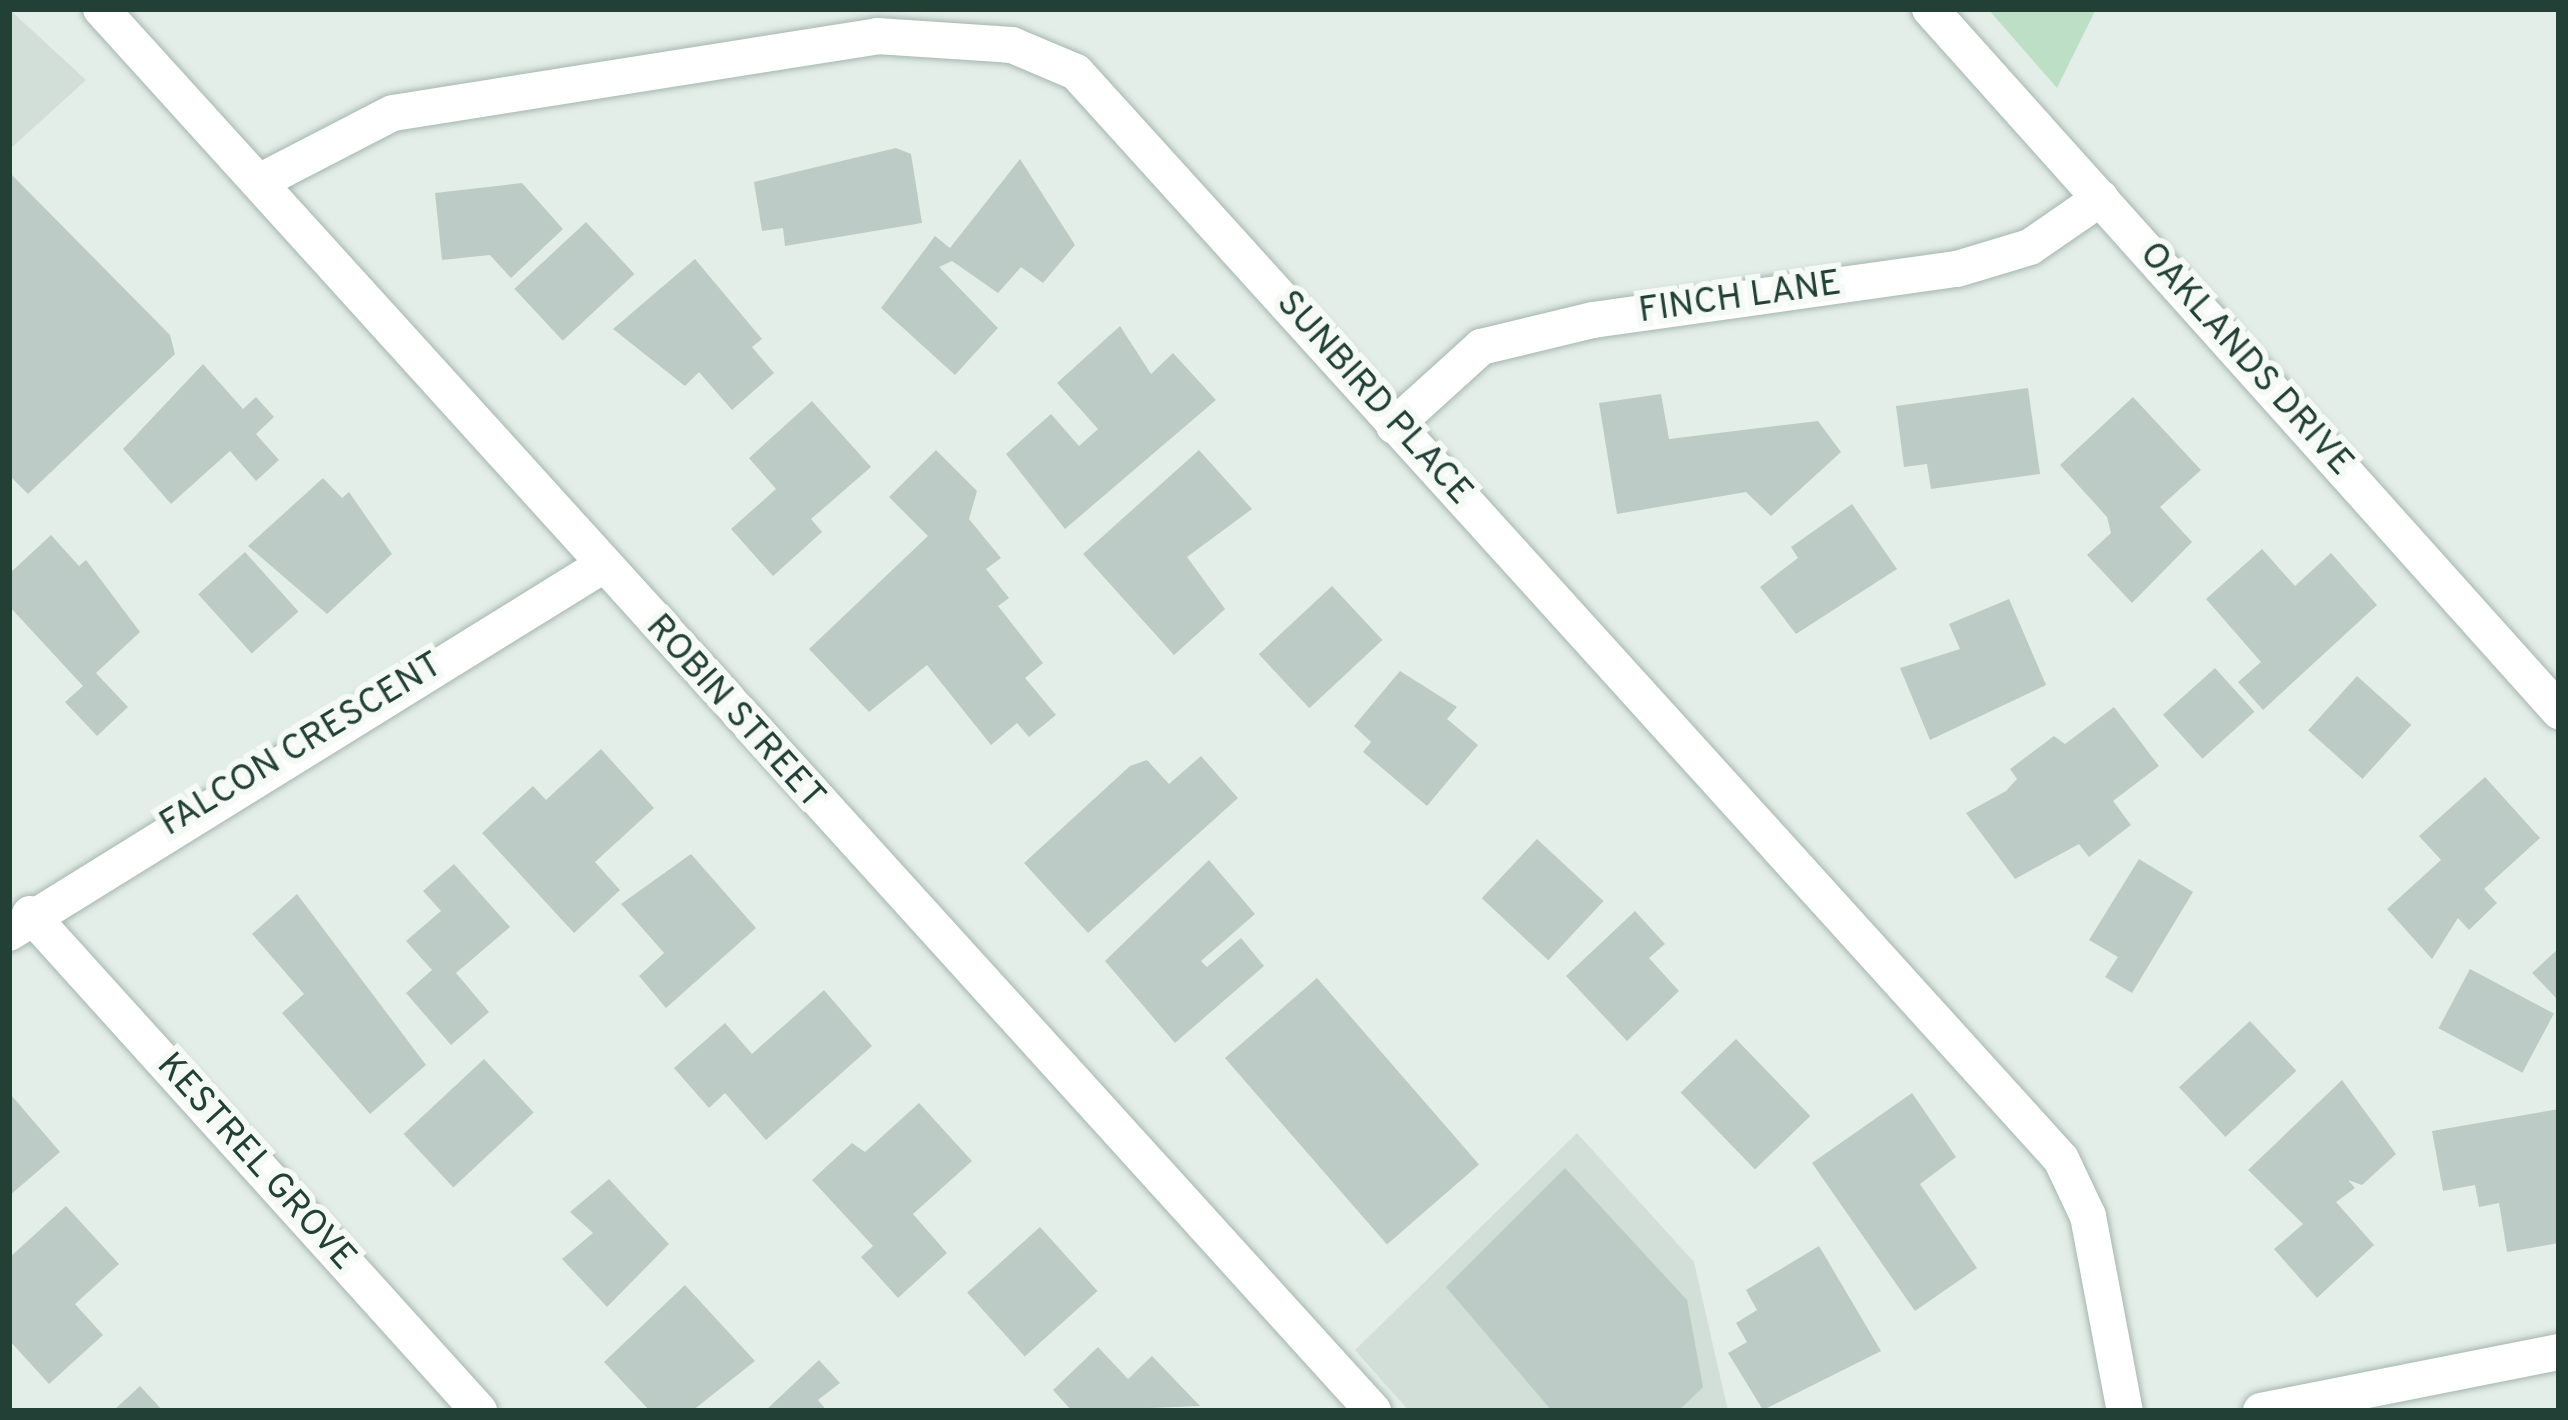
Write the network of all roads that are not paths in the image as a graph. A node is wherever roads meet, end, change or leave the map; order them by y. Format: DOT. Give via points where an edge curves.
graph roads {
  1 [pos="100,9"];
  2 [pos="1930,9"];
  3 [pos="261,181"];
  4 [pos="2101,198"];
  5 [pos="1394,426"];
  6 [pos="600,567"];
  7 [pos="2559,711"];
  8 [pos="20,923"];
  9 [pos="2559,1352"];
  10 [pos="479,1411"];
  11 [pos="1372,1411"];
  12 [pos="2125,1411"];
  13 [pos="2261,1411"];
  1 -- 3 [label="street, ROBIN STREET"];
  2 -- 4 [label="street, OAKLANDS DRIVE"];
  3 -- 5 [label="street, SUNBIRD PLACE" via="393,113 877,36 1012,45 1076,72 1126,118"];
  3 -- 6 [label="street, ROBIN STREET"];
  4 -- 5 [label="street, FINCH LANE" via="2030,247 1957,268 1593,320 1481,347"];
  4 -- 7 [label="street, OAKLANDS DRIVE"];
  5 -- 12 [label="street, SUNBIRD PLACE" via="2061,1159 2088,1216"];
  6 -- 8 [label="street, FALCON CRESCENT"];
  6 -- 11 [label="street, ROBIN STREET"];
  8 -- 10 [label="street, KESTREL GROVE"];
  9 -- 13 [label="street"];
}
